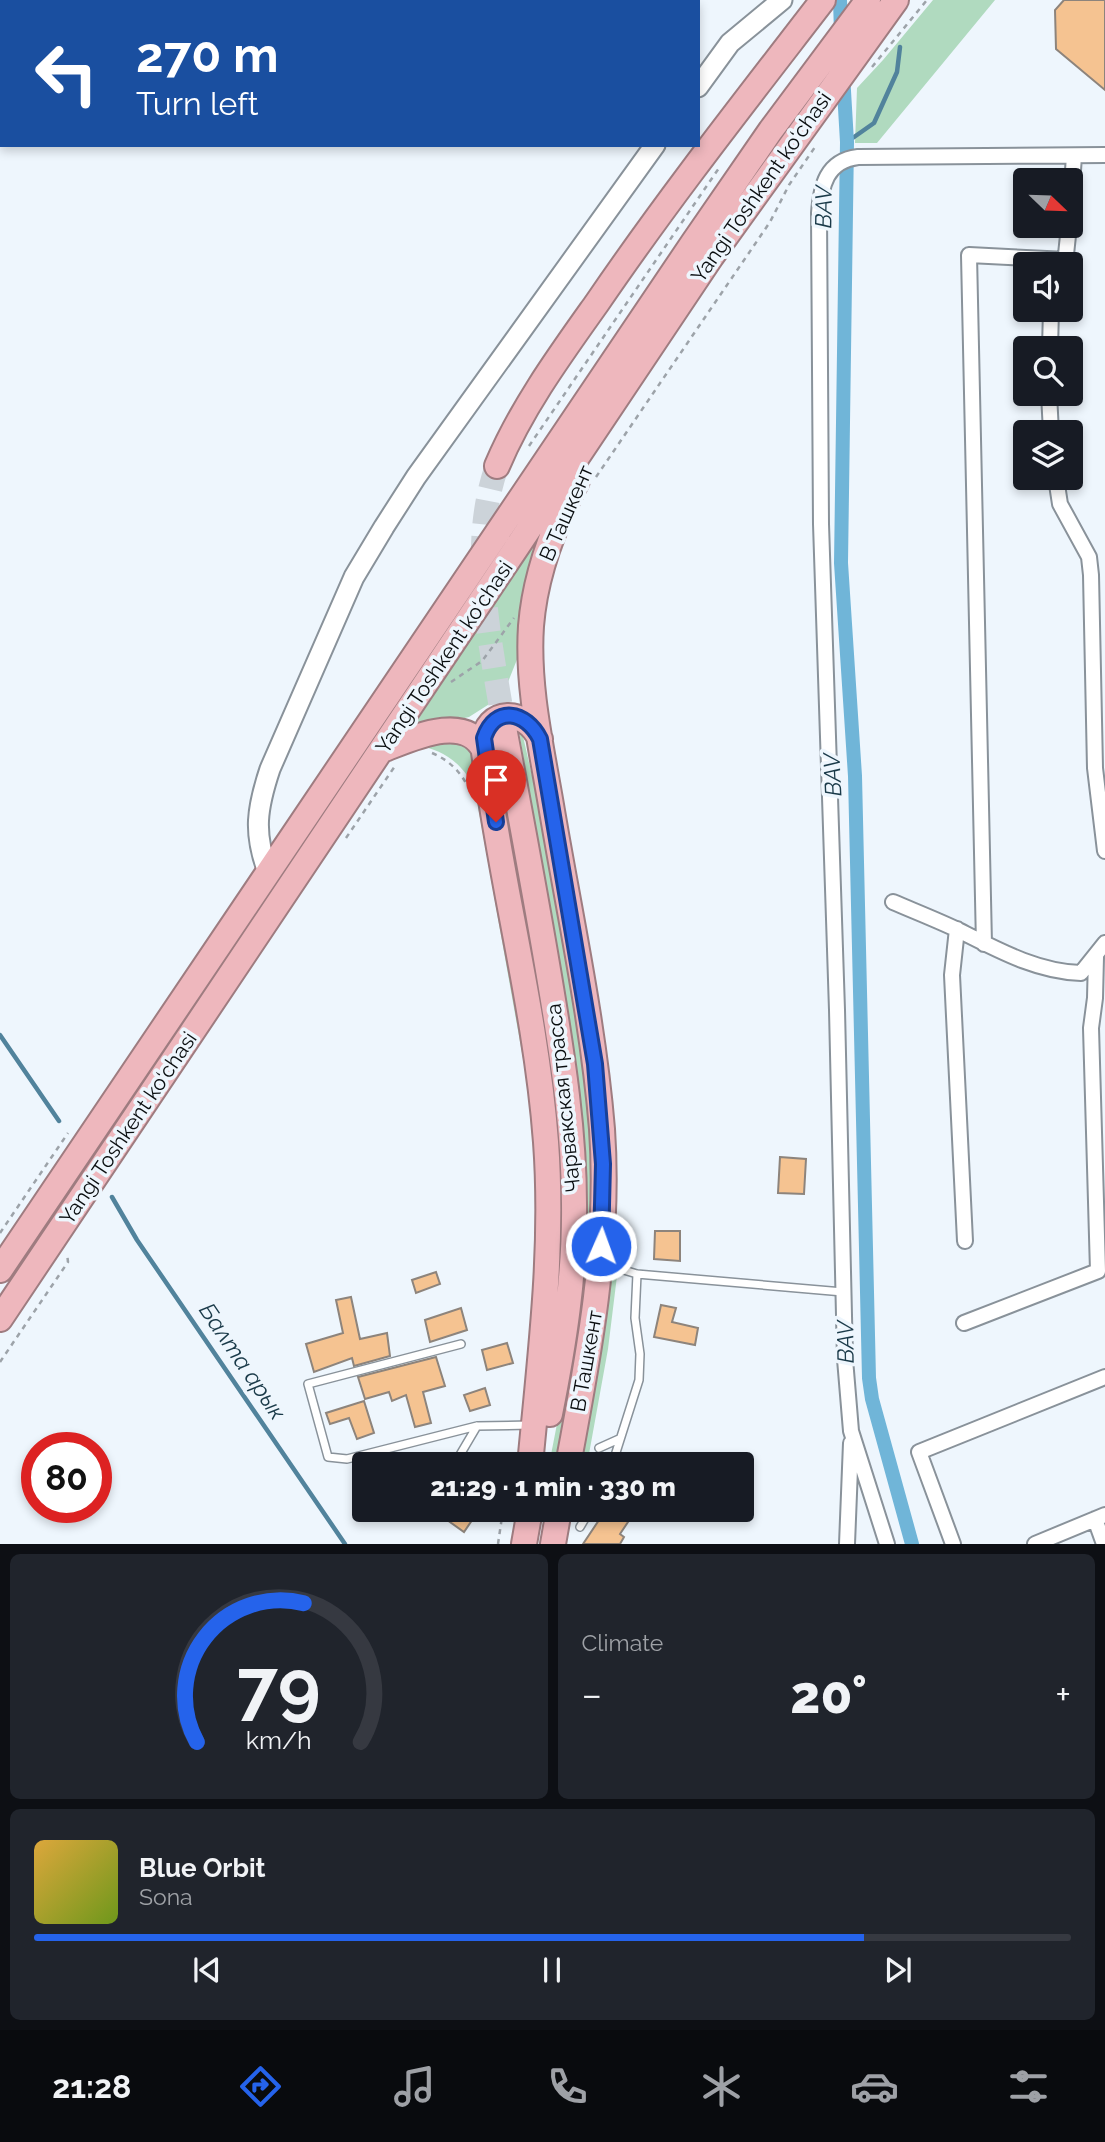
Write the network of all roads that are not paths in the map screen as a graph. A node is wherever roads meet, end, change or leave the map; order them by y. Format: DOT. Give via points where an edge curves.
graph roads {
  1 [pos="782,0"];
  2 [pos="823,0"];
  3 [pos="895,0"];
  4 [pos="862,9"];
  5 [pos="700,84"];
  6 [pos="654,147"];
  7 [pos="1105,155"];
  8 [pos="1074,156"];
  9 [pos="1073,168"];
  10 [pos="711,257"];
  11 [pos="1013,259"];
  12 [pos="497,466"];
  13 [pos="1058,490"];
  14 [pos="505,733"];
  15 [pos="540,739"];
  16 [pos="382,750"];
  17 [pos="484,750"];
  18 [pos="1105,851"];
  19 [pos="268,872"];
  20 [pos="893,902"];
  21 [pos="957,929"];
  22 [pos="1105,943"];
  23 [pos="984,944"];
  24 [pos="1096,957"];
  25 [pos="1081,973"];
  26 [pos="1095,998"];
  27 [pos="1105,1012"];
  28 [pos="965,1241"];
  29 [pos="600,1263"];
  30 [pos="0,1270"];
  31 [pos="637,1274"];
  32 [pos="843,1292"];
  33 [pos="0,1319"];
  34 [pos="964,1323"];
  35 [pos="461,1344"];
  36 [pos="1105,1377"];
  37 [pos="477,1426"];
  38 [pos="541,1426"];
  39 [pos="851,1431"];
  40 [pos="619,1439"];
  41 [pos="599,1448"];
  42 [pos="462,1452"];
  43 [pos="534,1452"];
  44 [pos="540,1452"];
  45 [pos="570,1452"];
  46 [pos="616,1452"];
  47 [pos="1100,1517"];
  48 [pos="526,1522"];
  49 [pos="557,1522"];
  50 [pos="583,1522"];
  51 [pos="580,1527"];
  52 [pos="523,1544"];
  53 [pos="553,1544"];
  54 [pos="847,1544"];
  55 [pos="887,1544"];
  56 [pos="953,1544"];
  57 [pos="1035,1544"];
  58 [pos="1104,1544"];
  1 -- 5 [label="street" via="730,43"];
  2 -- 12 [label="highway" via="627,258 526,408"];
  3 -- 10 [label="highway, Yangi Toshkent ko‘chasi" via="860,64 829,91"];
  4 -- 19 [label="highway, Yangi Toshkent ko‘chasi" via="693,243"];
  6 -- 19 [label="street" via="416,477 354,577 263,790 258,833"];
  7 -- 8 [label="street"];
  8 -- 9 [label="street"];
  8 -- 32 [label="street" via="858,157 832,169 821,187 820,510"];
  10 -- 15 [label="highway, В Ташкент" via="579,477 541,569 531,624"];
  10 -- 16 [label="highway, Yangi Toshkent ko‘chasi"];
  11 -- 23 [label="street" via="969,256"];
  13 -- 18 [label="street" via="1060,504 1085,549 1091,575 1094,768"];
  14 -- 38 [label="highway, Чарвакская трасса" via="558,1032 573,1167 569,1304"];
  15 -- 17 [label="highway" via="527,721 507,715 488,728"];
  15 -- 29 [label="highway, В Ташкент" via="598,1096 603,1175"];
  16 -- 17 [label="highway" via="414,737 458,730 475,737"];
  16 -- 33 [label="highway, Yangi Toshkent ko‘chasi"];
  17 -- 38 [label="highway" via="535,1049 546,1143 548,1272"];
  19 -- 30 [label="highway, Yangi Toshkent ko‘chasi"];
  20 -- 21 [label="street"];
  21 -- 23 [label="street"];
  21 -- 28 [label="street" via="952,975"];
  22 -- 24 [label="street"];
  23 -- 25 [label="street" via="1049,970"];
  24 -- 25 [label="street"];
  24 -- 26 [label="street"];
  25 -- 26 [label="street"];
  26 -- 27 [label="street"];
  26 -- 34 [label="street" via="1091,1028 1098,1271"];
  29 -- 31 [label="lane"];
  29 -- 45 [label="highway, В Ташкент"];
  31 -- 32 [label="lane"];
  31 -- 40 [label="lane" via="639,1380"];
  32 -- 39 [label="street"];
  35 -- 37 [label="lane" via="308,1384 328,1457 347,1459"];
  36 -- 56 [label="street" via="919,1452"];
  37 -- 38 [label="lane"];
  37 -- 42 [label="lane"];
  38 -- 43 [label="highway"];
  38 -- 44 [label="highway, Чарвакская трасса"];
  39 -- 54 [label="street"];
  39 -- 55 [label="street"];
  40 -- 41 [label="lane"];
  40 -- 46 [label="lane"];
  47 -- 57 [label="street"];
  47 -- 58 [label="street"];
  48 -- 52 [label="highway"];
  49 -- 53 [label="highway"];
  50 -- 51 [label="lane"];
}
